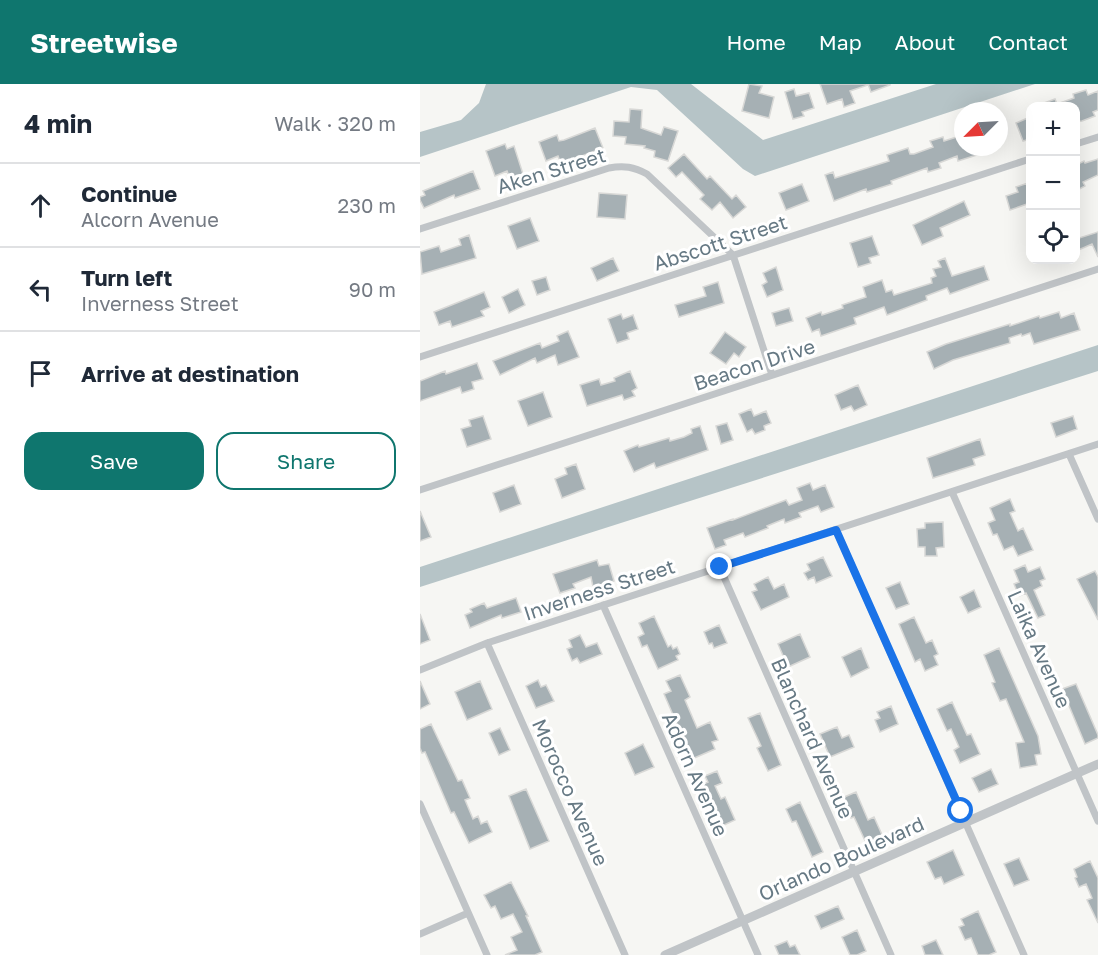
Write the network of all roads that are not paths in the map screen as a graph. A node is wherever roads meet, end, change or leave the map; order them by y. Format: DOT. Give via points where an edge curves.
graph roads {
  1 [pos="1098,137"];
  2 [pos="1080,143"];
  3 [pos="1026,160"];
  4 [pos="420,229"];
  5 [pos="733,255"];
  6 [pos="1098,269"];
  7 [pos="420,357"];
  8 [pos="772,375"];
  9 [pos="1098,444"];
  10 [pos="1069,454"];
  11 [pos="420,490"];
  12 [pos="952,492"];
  13 [pos="1098,519"];
  14 [pos="836,530"];
  15 [pos="720,567"];
  16 [pos="603,605"];
  17 [pos="487,643"];
  18 [pos="420,670"];
  19 [pos="1098,764"];
  20 [pos="1077,773"];
  21 [pos="420,804"];
  22 [pos="1098,821"];
  23 [pos="966,822"];
  24 [pos="854,872"];
  25 [pos="468,913"];
  26 [pos="743,921"];
  27 [pos="420,934"];
  28 [pos="487,955"];
  29 [pos="625,955"];
  30 [pos="665,955"];
  31 [pos="758,955"];
  32 [pos="891,955"];
  33 [pos="1024,955"];
  1 -- 2 [label="street"];
  3 -- 5 [label="street, Abscott Street"];
  4 -- 5 [label="street, Aken Street" via="621,166 647,174"];
  5 -- 7 [label="street, Abscott Street"];
  5 -- 8 [label="street"];
  6 -- 8 [label="street, Beacon Drive"];
  8 -- 11 [label="street, Beacon Drive"];
  9 -- 10 [label="street, Inverness Street"];
  10 -- 12 [label="street, Inverness Street"];
  10 -- 13 [label="street"];
  12 -- 14 [label="street, Inverness Street"];
  12 -- 20 [label="street, Laika Avenue"];
  14 -- 15 [label="street, Inverness Street"];
  14 -- 23 [label="street"];
  15 -- 16 [label="street, Inverness Street"];
  15 -- 24 [label="street, Blanchard Avenue"];
  16 -- 17 [label="street, Inverness Street"];
  16 -- 26 [label="street, Adorn Avenue"];
  17 -- 18 [label="street, Inverness Street"];
  17 -- 29 [label="street, Morocco Avenue"];
  19 -- 20 [label="street, Orlando Boulevard"];
  20 -- 22 [label="street, Laika Avenue"];
  20 -- 23 [label="street, Orlando Boulevard"];
  21 -- 25 [label="street"];
  23 -- 24 [label="street, Orlando Boulevard"];
  23 -- 33 [label="street"];
  24 -- 26 [label="street, Orlando Boulevard"];
  24 -- 32 [label="street, Blanchard Avenue"];
  25 -- 27 [label="street"];
  25 -- 28 [label="street"];
  26 -- 30 [label="street, Orlando Boulevard"];
  26 -- 31 [label="street, Adorn Avenue"];
}
